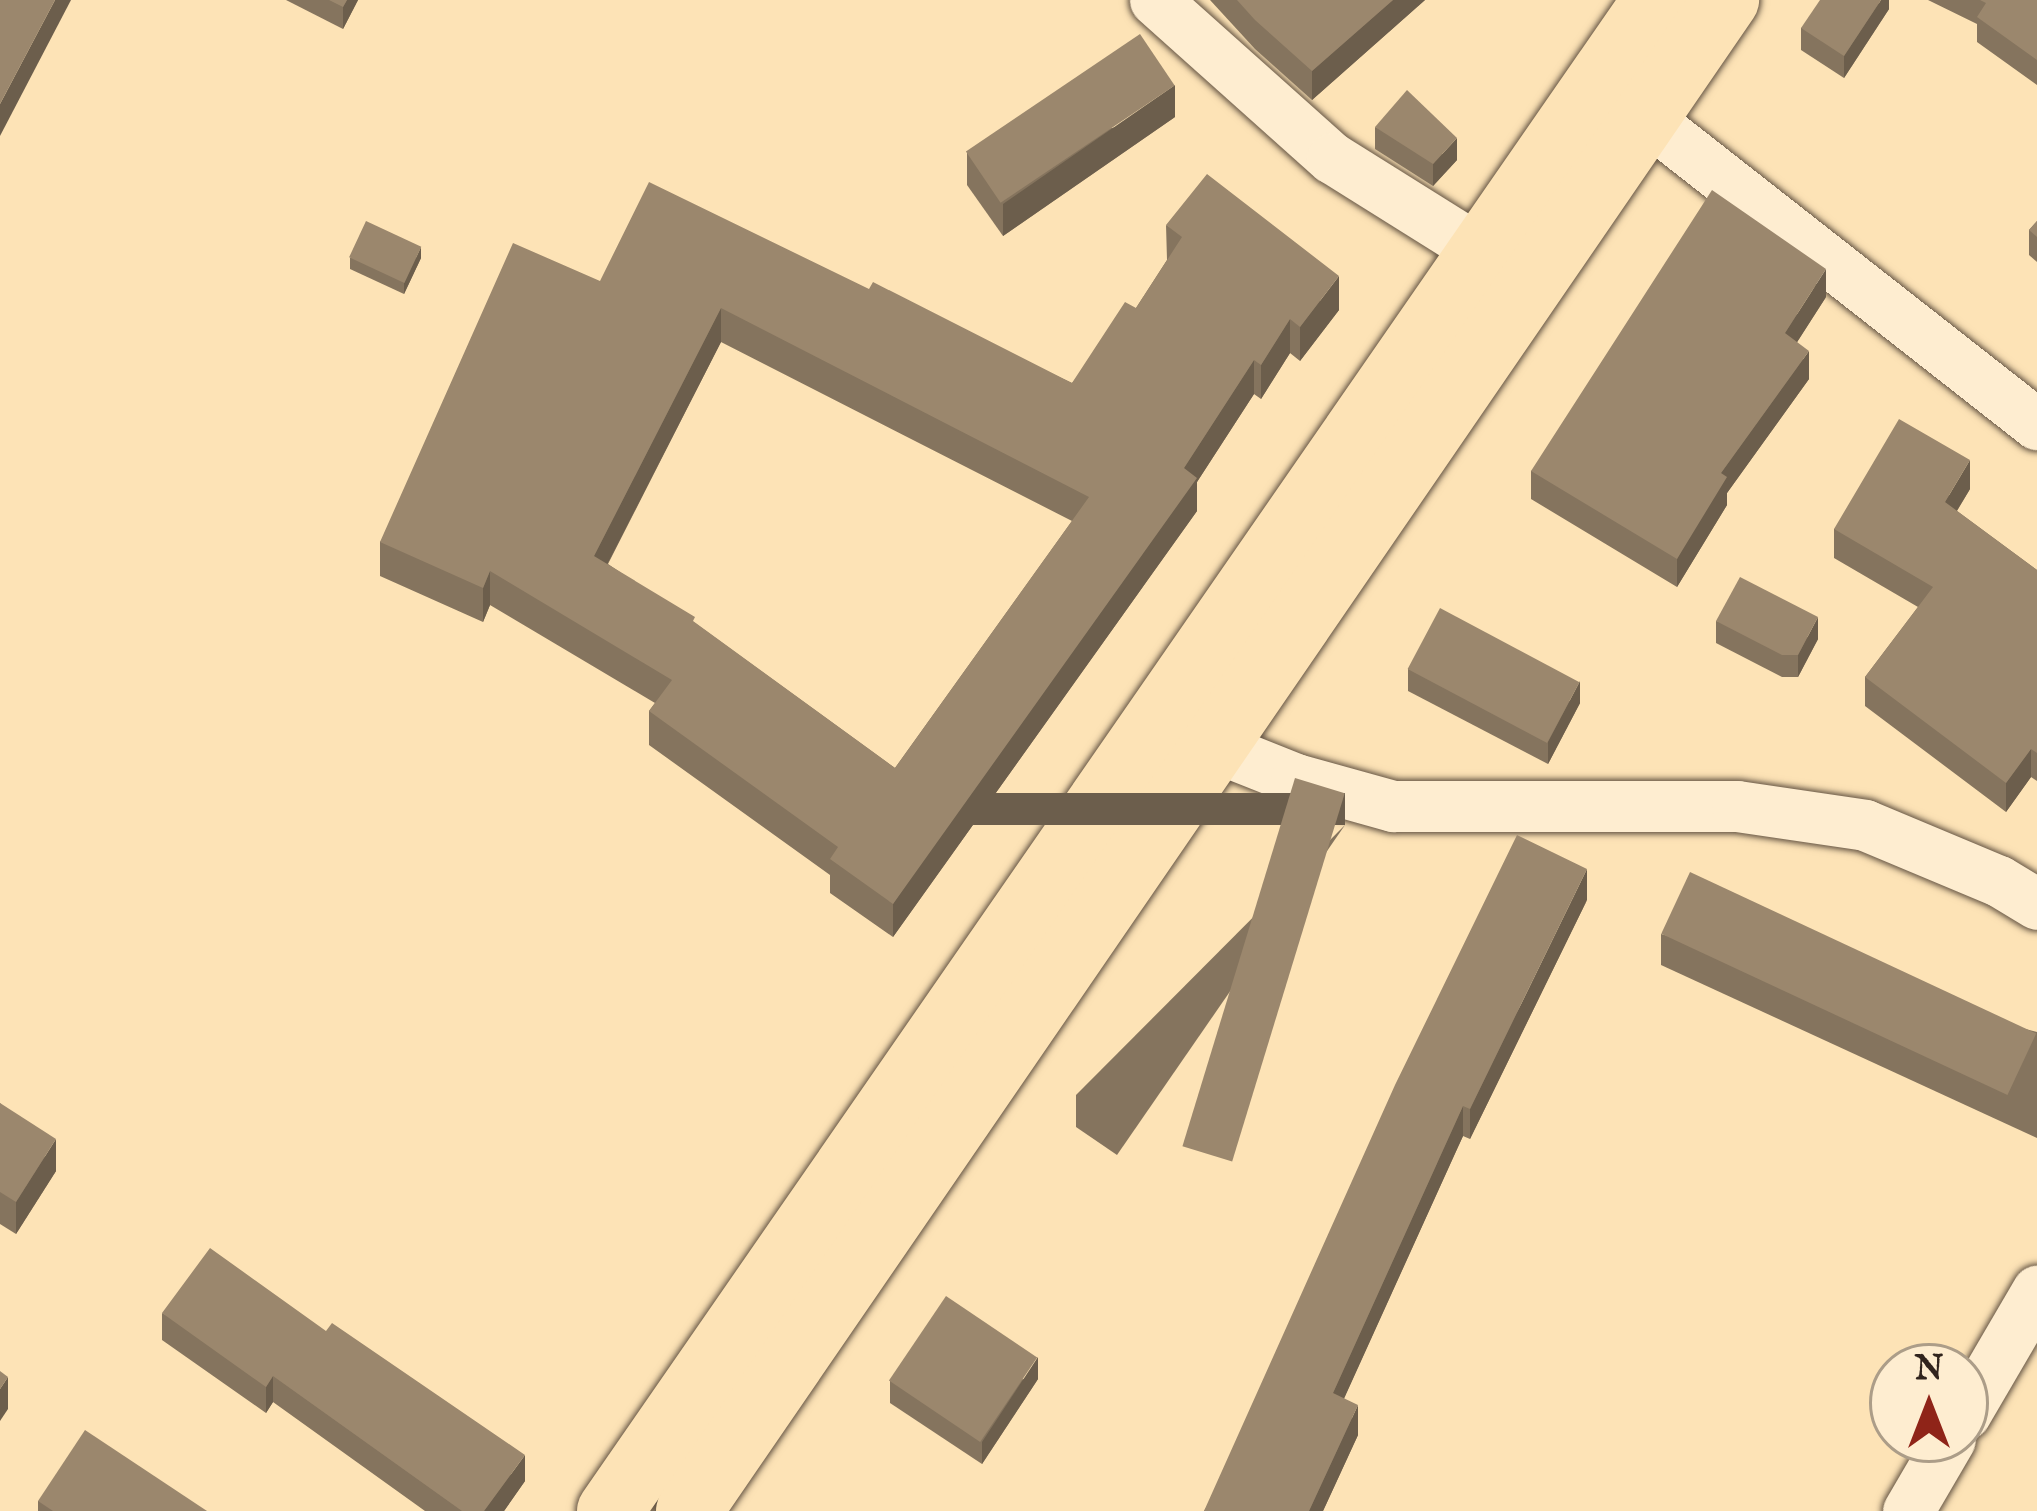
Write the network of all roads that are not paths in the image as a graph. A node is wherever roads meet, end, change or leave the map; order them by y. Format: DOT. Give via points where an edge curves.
graph roads {
  1 [pos="1155,0"];
  2 [pos="1656,0"];
  3 [pos="1726,0"];
  4 [pos="1645,117"];
  5 [pos="1481,251"];
  6 [pos="2037,424"];
  7 [pos="1213,746"];
  8 [pos="2037,904"];
  9 [pos="2037,1291"];
  10 [pos="1989,1373"];
  11 [pos="1936,1463"];
  12 [pos="610,1511"];
  13 [pos="689,1511"];
  14 [pos="1908,1511"];
  1 -- 5 [label="street" via="1332,158"];
  2 -- 5 [label="main road"];
  3 -- 4 [label="main road"];
  4 -- 6 [label="street"];
  4 -- 7 [label="main road"];
  5 -- 12 [label="main road"];
  7 -- 8 [label="street" via="1393,806 1737,806 1865,825"];
  7 -- 13 [label="main road"];
  9 -- 10 [label="street"];
  11 -- 14 [label="street"];
}
